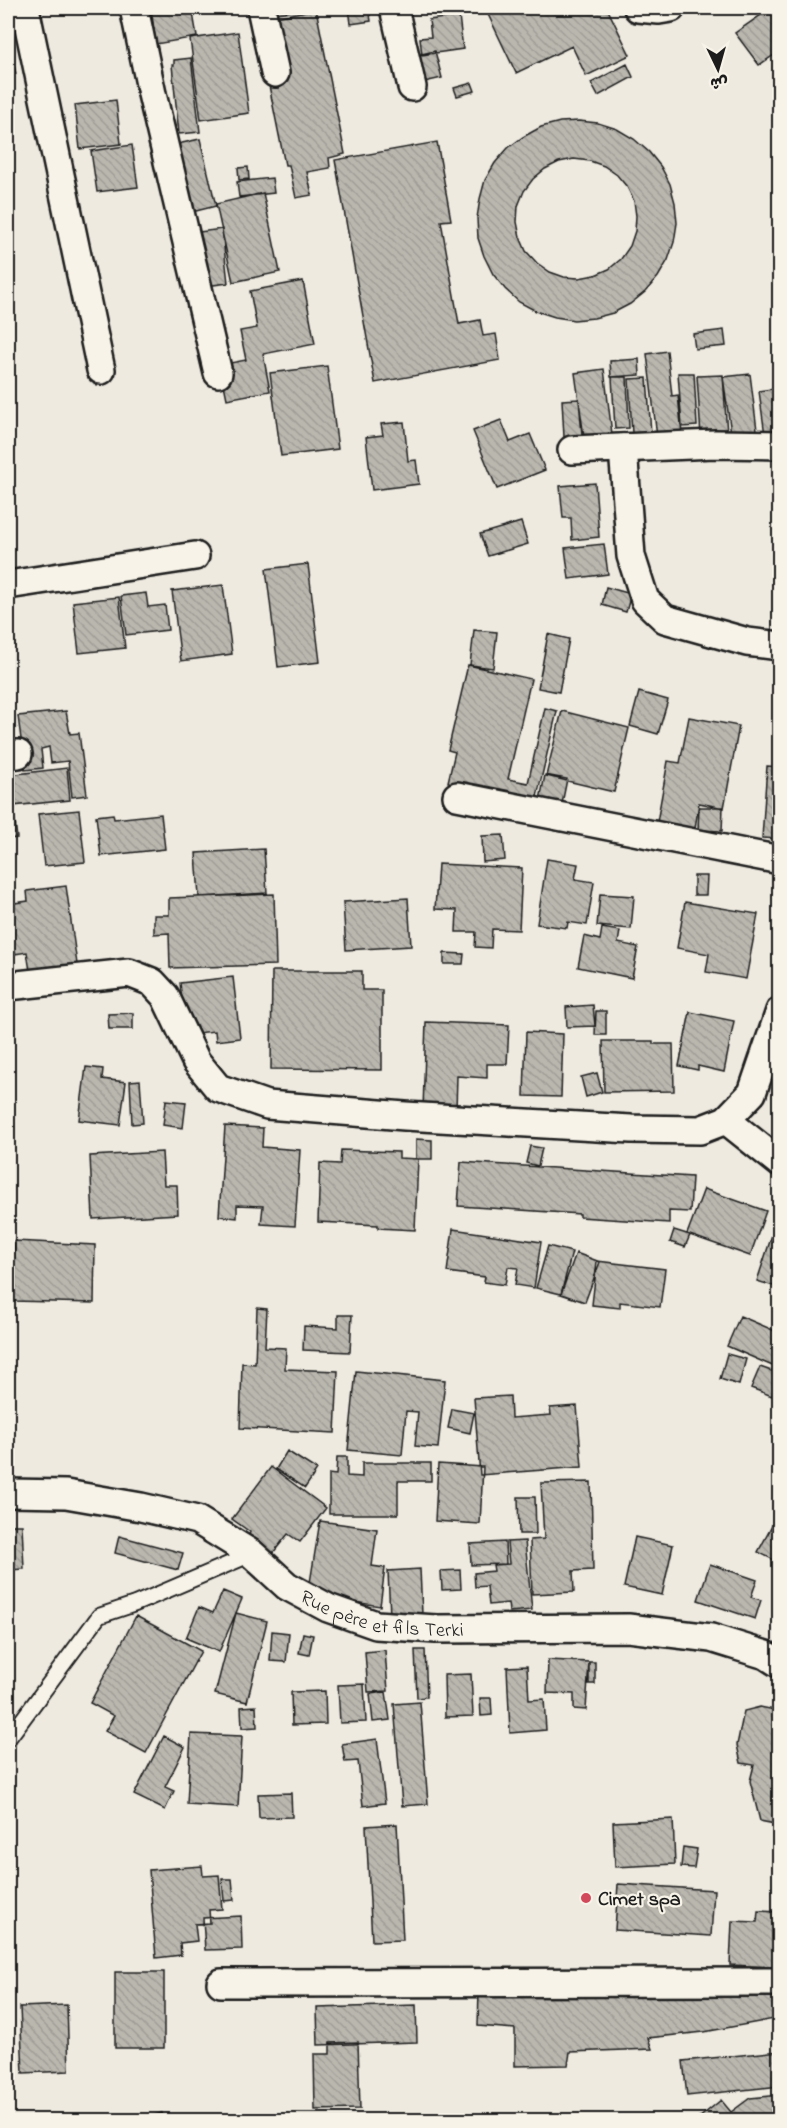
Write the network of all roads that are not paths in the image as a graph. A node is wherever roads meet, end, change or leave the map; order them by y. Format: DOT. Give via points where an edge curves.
graph roads {
  1 [pos="25,8"];
  2 [pos="134,8"];
  3 [pos="261,8"];
  4 [pos="394,8"];
  5 [pos="638,8"];
  6 [pos="671,8"];
  7 [pos="275,73"];
  8 [pos="412,87"];
  9 [pos="100,370"];
  10 [pos="218,373"];
  11 [pos="780,445"];
  12 [pos="623,448"];
  13 [pos="572,450"];
  14 [pos="195,556"];
  15 [pos="8,585"];
  16 [pos="780,646"];
  17 [pos="457,796"];
  18 [pos="780,860"];
  19 [pos="8,986"];
  20 [pos="780,1011"];
  21 [pos="726,1120"];
  22 [pos="780,1163"];
  23 [pos="8,1493"];
  24 [pos="252,1554"];
  25 [pos="780,1664"];
  26 [pos="8,1739"];
  27 [pos="780,1982"];
  28 [pos="221,1983"];
  1 -- 9 [label="street"];
  2 -- 10 [label="street"];
  3 -- 7 [label="street"];
  4 -- 8 [label="street"];
  5 -- 6 [label="street"];
  11 -- 12 [label="street"];
  12 -- 13 [label="street"];
  12 -- 16 [label="street" via="631,556 645,600 665,619 747,642"];
  14 -- 15 [label="street"];
  17 -- 18 [label="street"];
  19 -- 21 [label="street" via="129,973 152,982 165,996 196,1061 218,1088 267,1105 631,1129 700,1130"];
  20 -- 21 [label="street" via="752,1093"];
  21 -- 22 [label="street"];
  23 -- 24 [label="street, Rue père et fils Terki" via="66,1494 197,1520"];
  24 -- 25 [label="street, Rue père et fils Terki" via="287,1586 328,1608 376,1625 436,1629 628,1628 711,1638"];
  24 -- 26 [label="lane" via="99,1616"];
  27 -- 28 [label="street"];
}
